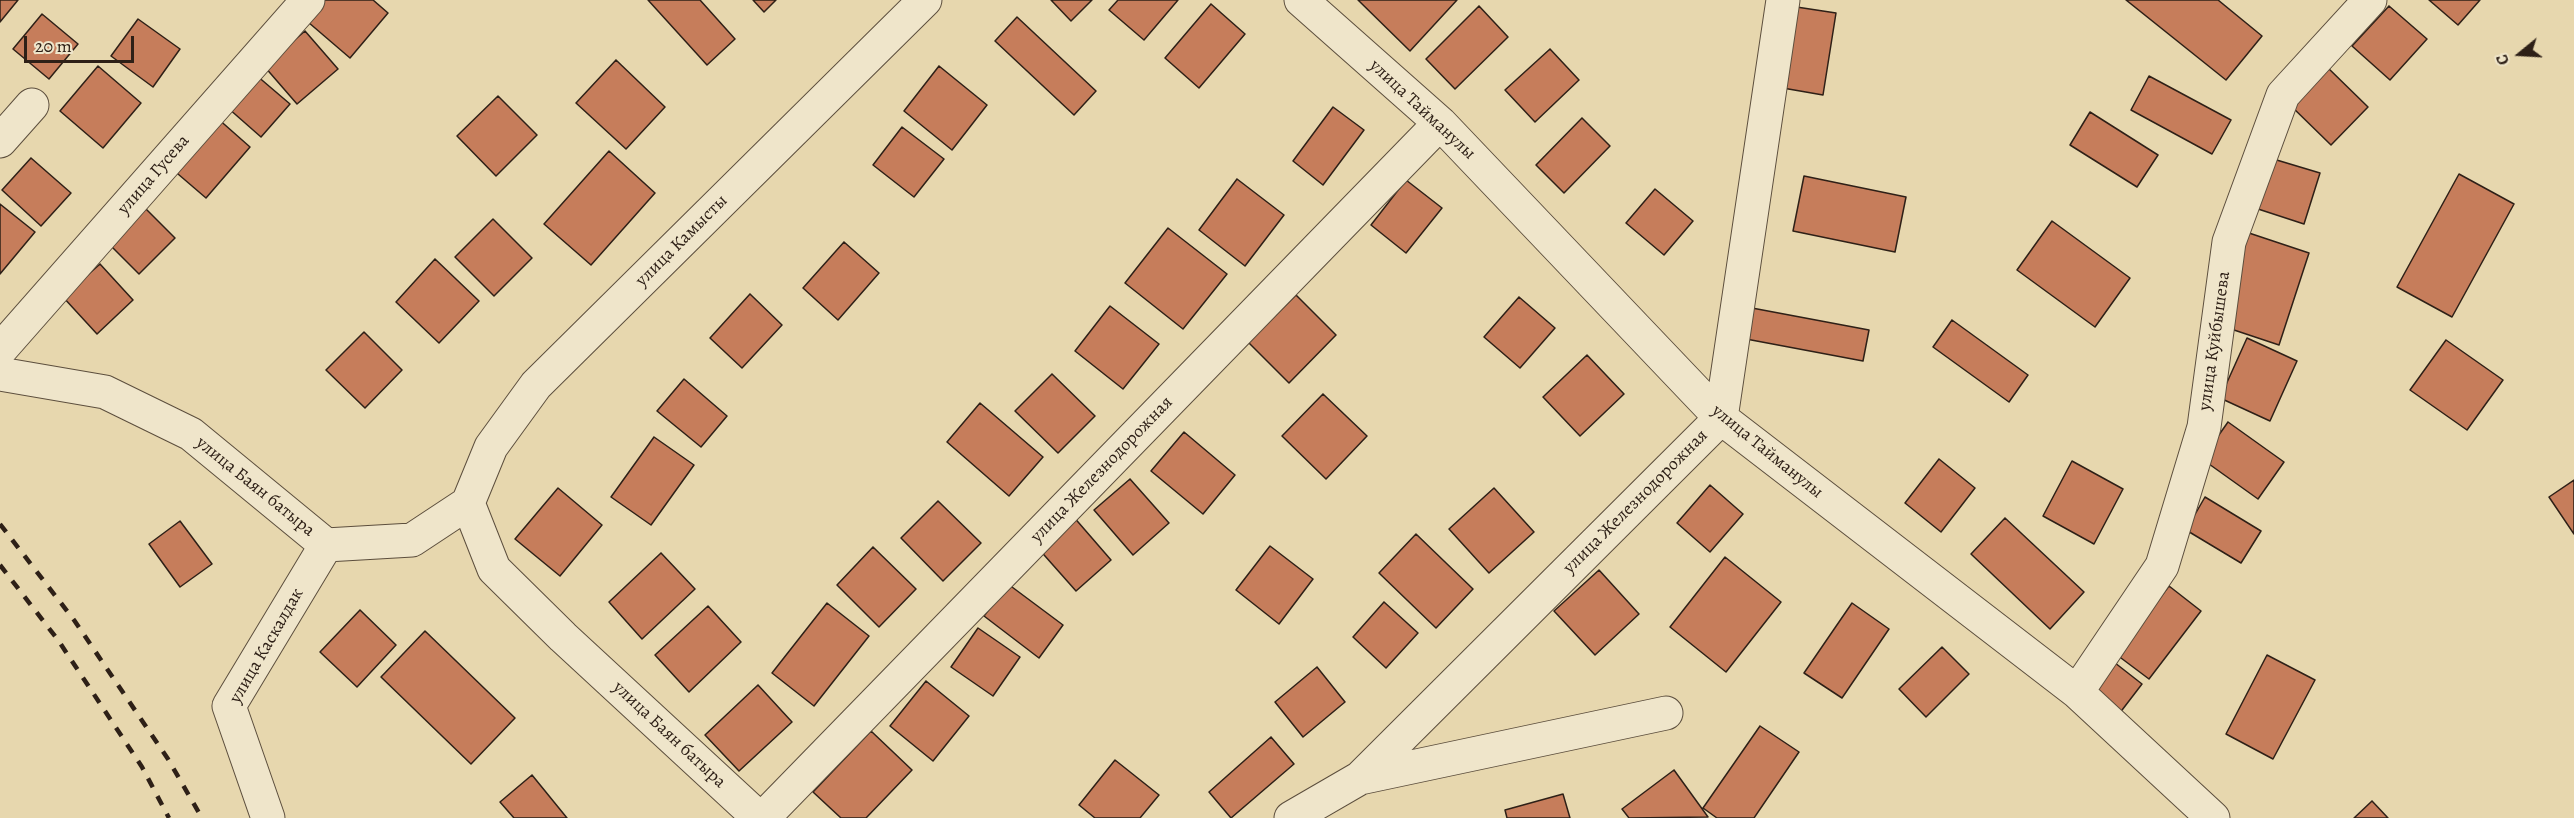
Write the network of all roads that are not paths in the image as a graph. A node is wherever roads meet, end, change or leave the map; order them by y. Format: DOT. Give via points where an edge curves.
graph roads {
  1 [pos="308,0"];
  2 [pos="926,0"];
  3 [pos="1301,0"];
  4 [pos="1783,0"];
  5 [pos="2370,0"];
  6 [pos="32,105"];
  7 [pos="1440,123"];
  8 [pos="0,141"];
  9 [pos="0,350"];
  10 [pos="0,374"];
  11 [pos="1721,418"];
  12 [pos="468,503"];
  13 [pos="326,545"];
  14 [pos="2077,692"];
  15 [pos="1666,712"];
  16 [pos="1360,778"];
  17 [pos="268,818"];
  18 [pos="761,818"];
  19 [pos="1292,818"];
  20 [pos="2213,818"];
  1 -- 9 [label="street, улица Гусева"];
  2 -- 12 [label="street, улица Камысты" via="536,385 490,447"];
  3 -- 7 [label="street, улица Тайманулы"];
  4 -- 11 [label="street, улица Железнодорожная"];
  5 -- 14 [label="street, улица Куйбышева" via="2283,96 2229,242 2204,427 2162,566"];
  6 -- 8 [label="street"];
  7 -- 11 [label="street, улица Тайманулы"];
  7 -- 18 [label="street, улица Железнодорожная"];
  10 -- 13 [label="street, улица Баян батыра" via="105,392 191,434"];
  11 -- 14 [label="street, улица Тайманулы"];
  11 -- 16 [label="street, улица Железнодорожная"];
  12 -- 13 [label="street, улица Баян батыра" via="412,540"];
  12 -- 18 [label="street, улица Баян батыра" via="494,569"];
  13 -- 17 [label="street, улица Каскалдак" via="229,706"];
  14 -- 20 [label="street, улица Тайманулы"];
  15 -- 16 [label="street"];
  16 -- 19 [label="street, улица Железнодорожная"];
}
